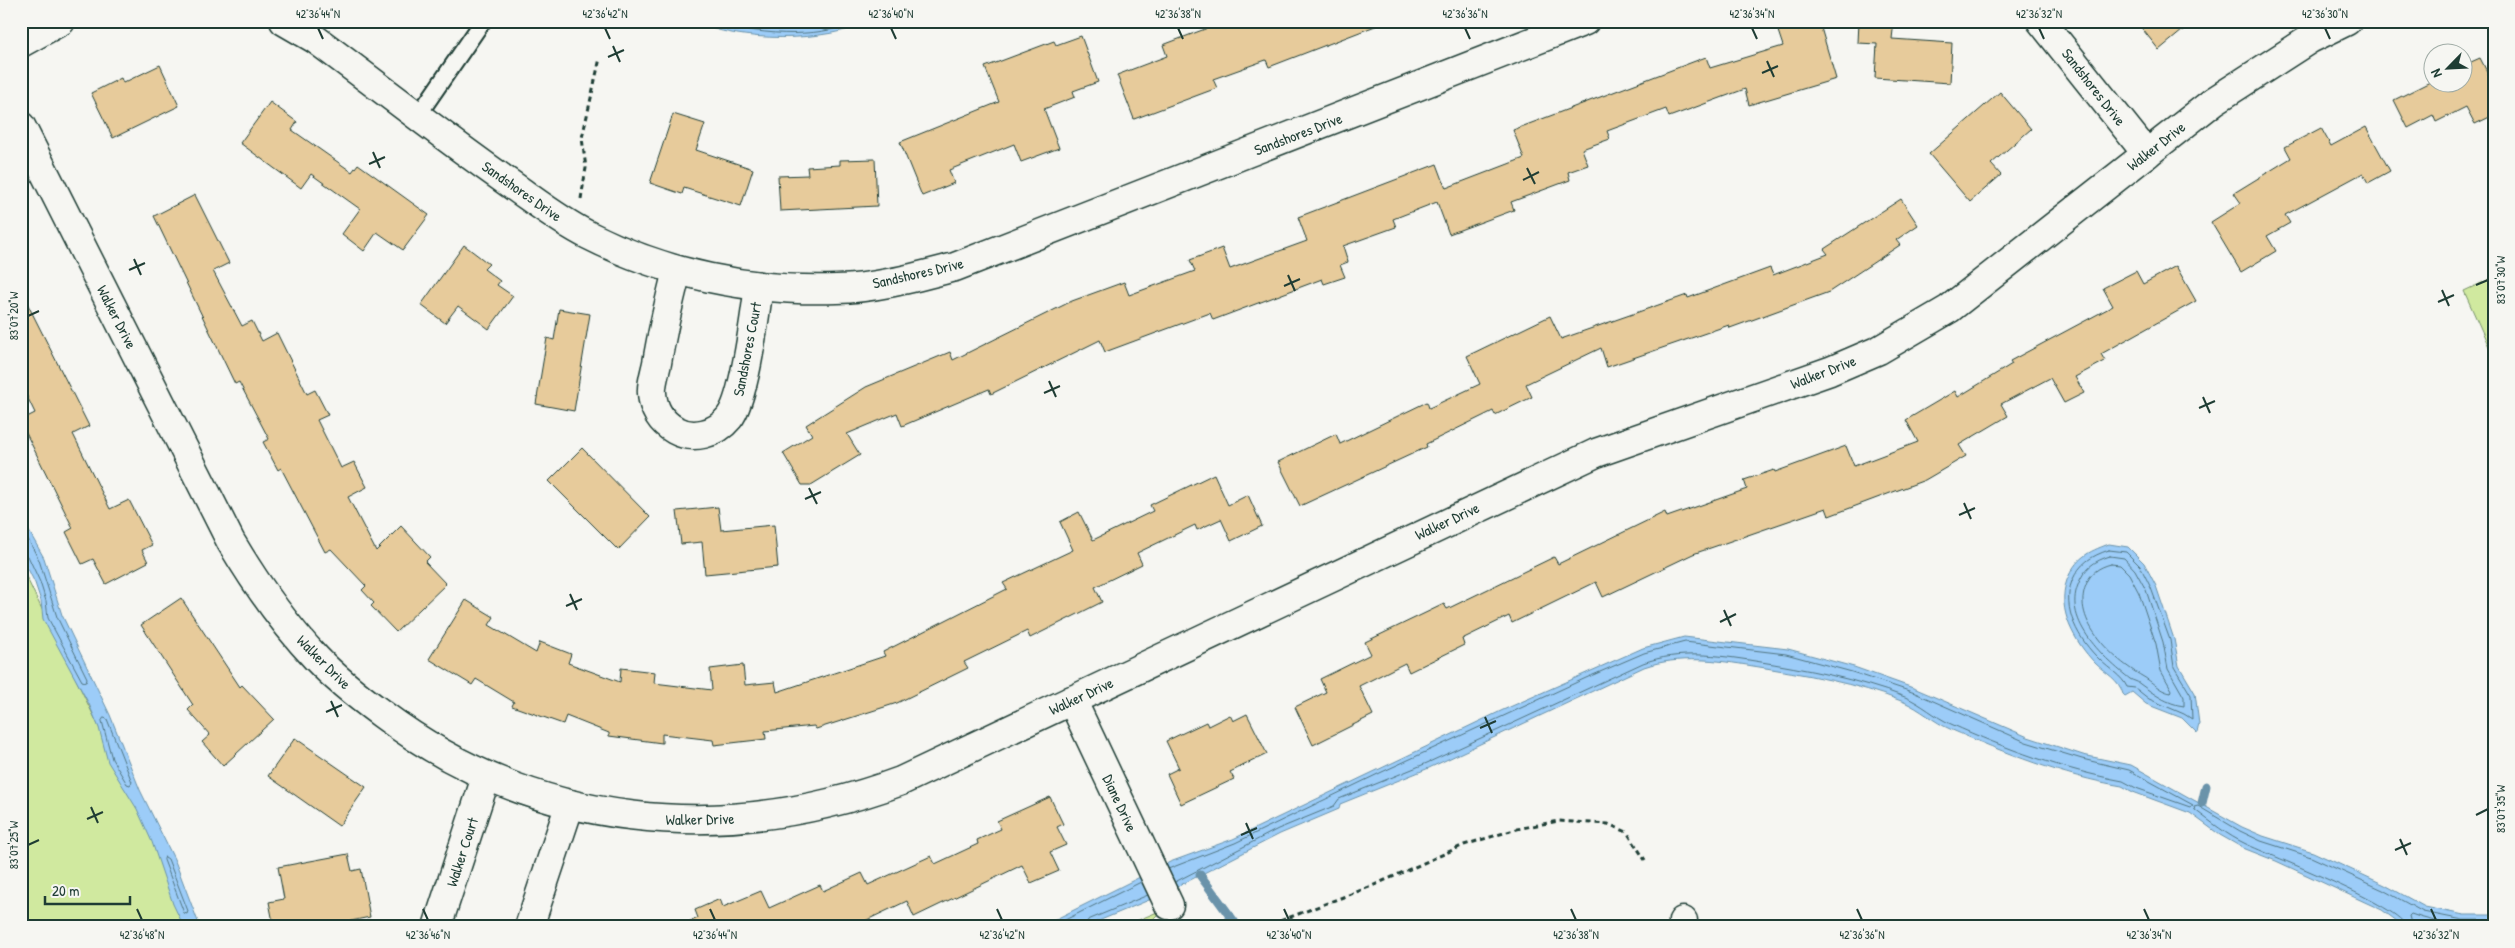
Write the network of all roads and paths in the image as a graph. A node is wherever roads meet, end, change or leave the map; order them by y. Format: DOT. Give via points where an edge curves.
graph roads {
  1 [pos="62,21"];
  2 [pos="284,21"];
  3 [pos="483,21"];
  4 [pos="1585,21"];
  5 [pos="2041,21"];
  6 [pos="2347,21"];
  7 [pos="21,43"];
  8 [pos="600,58"];
  9 [pos="417,117"];
  10 [pos="21,126"];
  11 [pos="2147,154"];
  12 [pos="571,225"];
  13 [pos="676,271"];
  14 [pos="759,286"];
  15 [pos="1072,700"];
  16 [pos="486,777"];
  17 [pos="570,804"];
  18 [pos="1645,860"];
  19 [pos="1169,905"];
  20 [pos="437,927"];
  21 [pos="529,927"];
  22 [pos="1264,927"];
  1 -- 7 [label="street"];
  2 -- 9 [label="street, Sandshores Drive" via="315,39"];
  3 -- 9 [label="lane"];
  4 -- 14 [label="street, Sandshores Drive" via="955,267 897,281 838,289"];
  5 -- 11 [label="street, Sandshores Drive"];
  6 -- 11 [label="street, Walker Drive" via="2264,66"];
  8 -- 12 [label="path" via="582,138 586,168 584,192"];
  9 -- 12 [label="street, Sandshores Drive"];
  10 -- 16 [label="street, Walker Drive" via="199,484 263,595 316,659 357,695 437,752"];
  11 -- 15 [label="street, Walker Drive" via="1950,309 1880,350 1830,371 1596,453"];
  12 -- 13 [label="street, Sandshores Drive" via="631,255"];
  13 -- 14 [label="street, Sandshores Drive"];
  13 -- 14 [label="street, Sandshores Court" via="652,392 655,410 664,422 676,431 693,436 719,427 730,418 739,399"];
  15 -- 17 [label="street, Walker Drive" via="900,781 830,804 778,815 678,821 615,814"];
  15 -- 19 [label="street, Diane Drive"];
  16 -- 17 [label="street, Walker Drive"];
  16 -- 20 [label="street, Walker Court"];
  17 -- 21 [label="street"];
  18 -- 22 [label="path" via="1627,832 1608,824 1558,821 1464,845 1372,886"];
}
